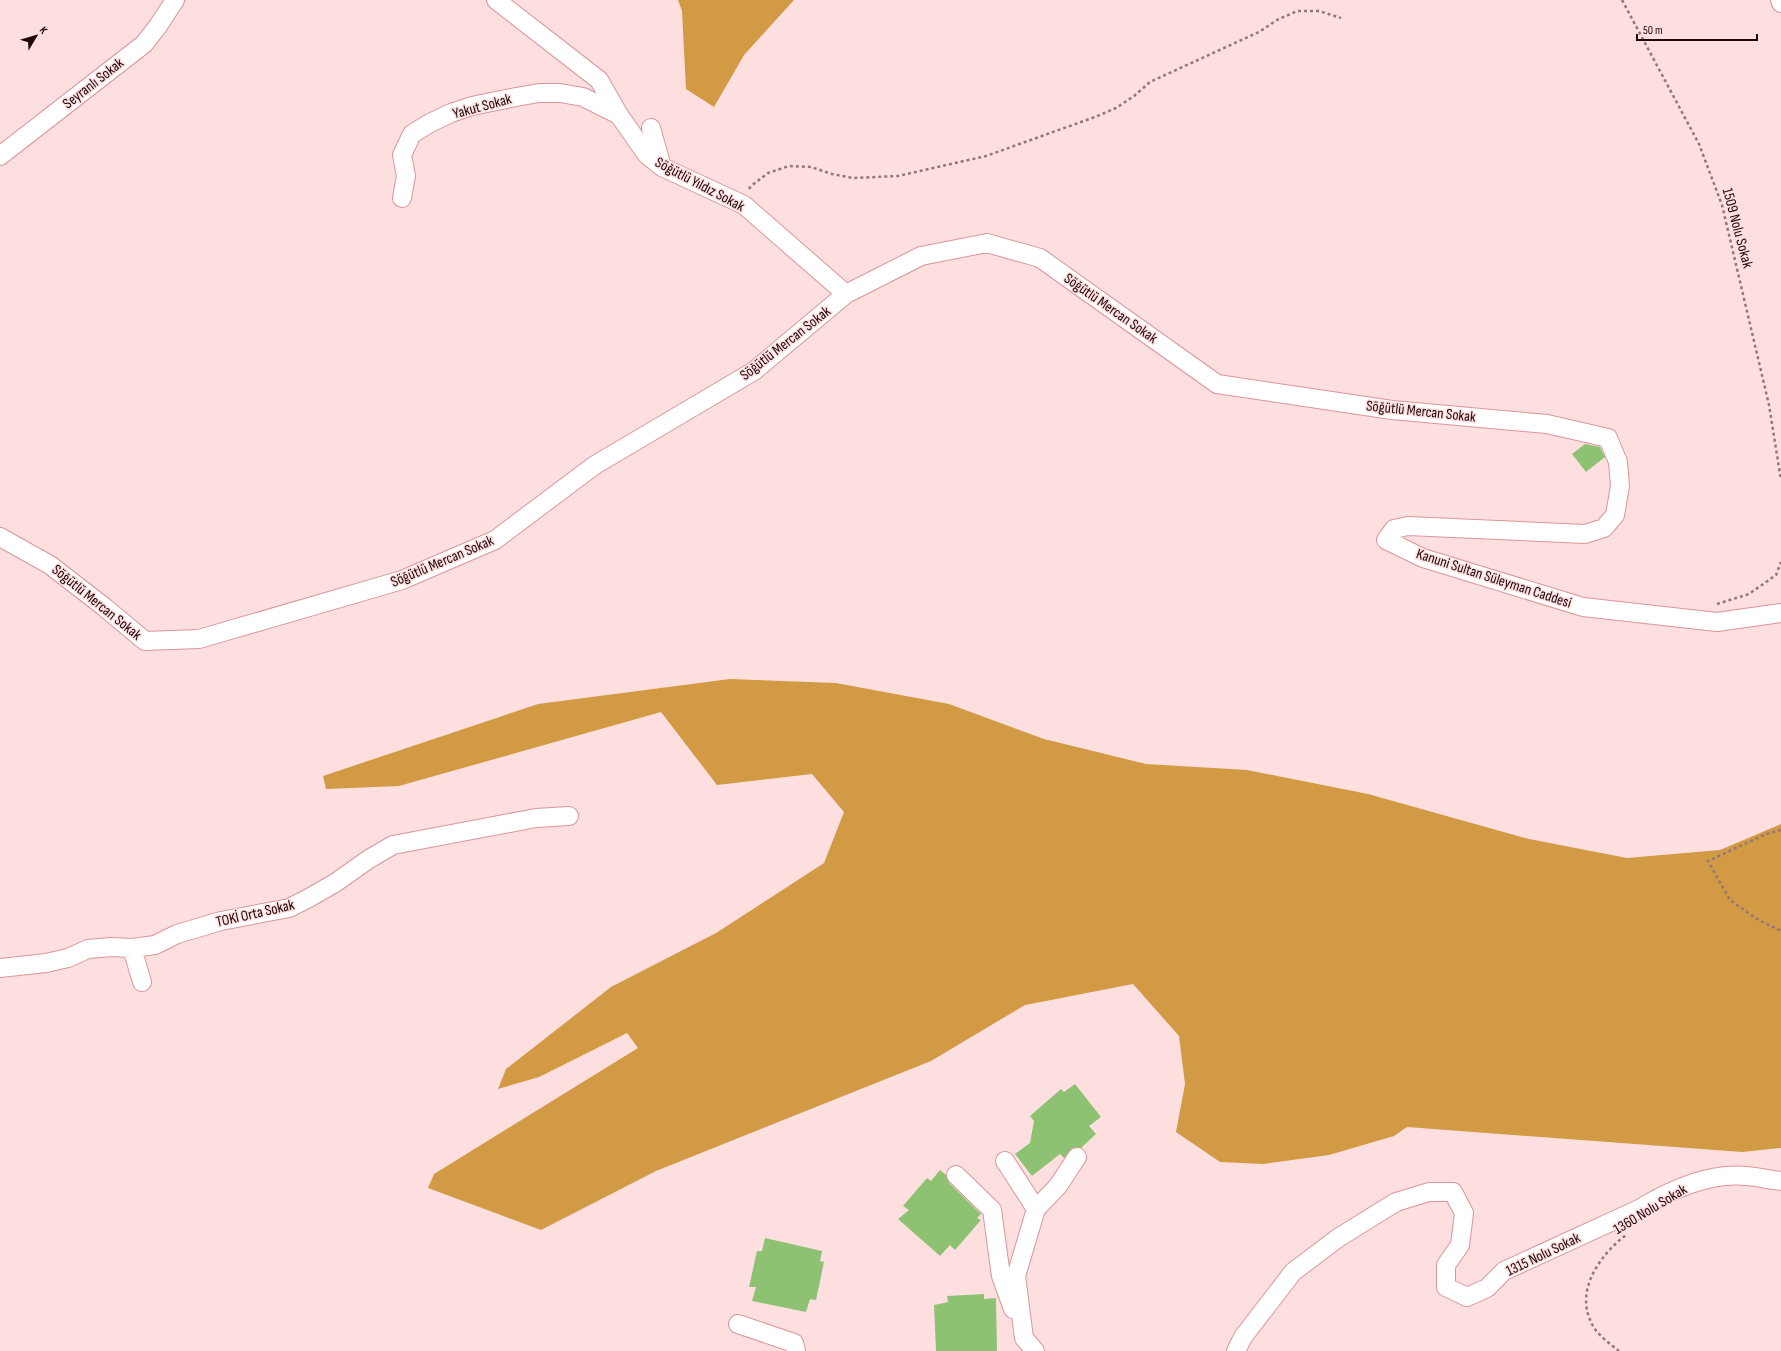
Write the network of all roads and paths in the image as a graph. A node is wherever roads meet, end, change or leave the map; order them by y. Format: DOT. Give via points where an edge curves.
graph roads {
  1 [pos="174,0"];
  2 [pos="496,0"];
  3 [pos="1622,0"];
  4 [pos="1780,0"];
  5 [pos="1781,3"];
  6 [pos="1341,18"];
  7 [pos="619,115"];
  8 [pos="651,128"];
  9 [pos="0,156"];
  10 [pos="662,167"];
  11 [pos="402,198"];
  12 [pos="744,205"];
  13 [pos="846,294"];
  14 [pos="1608,438"];
  15 [pos="1781,480"];
  16 [pos="0,537"];
  17 [pos="1781,613"];
  18 [pos="569,816"];
  19 [pos="1781,830"];
  20 [pos="1781,931"];
  21 [pos="132,948"];
  22 [pos="0,968"];
  23 [pos="142,982"];
  24 [pos="1077,1157"];
  25 [pos="1005,1161"];
  26 [pos="956,1175"];
  27 [pos="1781,1181"];
  28 [pos="1036,1209"];
  29 [pos="1630,1232"];
  30 [pos="738,1324"];
  31 [pos="1030,1344"];
  32 [pos="796,1351"];
  33 [pos="1236,1351"];
  34 [pos="1619,1351"];
  1 -- 9 [label="street, Seyranlı Sokak" via="144,44"];
  2 -- 7 [label="street, Söğütlü Yıldız Sokak" via="599,80"];
  3 -- 15 [label="path, 1509 Nolu Sokak" via="1699,144 1722,205 1769,405"];
  4 -- 5 [label="street"];
  6 -- 12 [label="path" via="1319,11 1297,11 1259,32 1150,82 1116,108 986,156 898,176 853,178 811,167 789,166 768,173 751,186"];
  7 -- 10 [label="street, Söğütlü Yıldız Sokak" via="647,155"];
  7 -- 11 [label="street, Yakut Sokak" via="583,97 560,93 516,97 451,113 412,134 402,154 406,176"];
  8 -- 10 [label="street"];
  10 -- 12 [label="street, Söğütlü Yıldız Sokak"];
  12 -- 13 [label="street, Söğütlü Yıldız Sokak"];
  13 -- 14 [label="street, Söğütlü Mercan Sokak" via="921,256 987,243 1040,258 1217,384 1392,410 1547,424"];
  13 -- 16 [label="street, Söğütlü Mercan Sokak" via="754,371 595,465 495,540 402,580 214,635 199,639 145,641 50,565"];
  14 -- 17 [label="street, Kanuni Sultan Süleyman Caddesi" via="1618,462 1620,486 1615,515 1604,528 1585,534 1408,526 1394,529 1386,540 1423,558 1583,607 1717,622"];
  18 -- 21 [label="street, TOKİ Orta Sokak" via="536,818 393,845 335,883 289,908 221,921 177,934 155,945"];
  19 -- 20 [label="path" via="1766,834 1708,861 1730,900 1755,918"];
  21 -- 22 [label="street, TOKİ Orta Sokak" via="88,949 60,960"];
  21 -- 23 [label="street"];
  24 -- 28 [label="street" via="1058,1186"];
  25 -- 28 [label="street"];
  26 -- 31 [label="street" via="992,1210 1001,1276"];
  27 -- 33 [label="street, 1315 Nolu Sokak" via="1747,1176 1724,1176 1679,1189 1504,1271 1487,1288 1467,1297 1446,1288 1446,1265 1460,1245 1464,1213 1454,1192 1429,1192 1396,1202 1338,1238 1293,1272 1243,1337"];
  28 -- 31 [label="street" via="1016,1276"];
  29 -- 34 [label="path, 1360 Nolu Sokak" via="1612,1245 1599,1261 1586,1302 1591,1322 1605,1340"];
  30 -- 32 [label="street" via="794,1342"];
}
